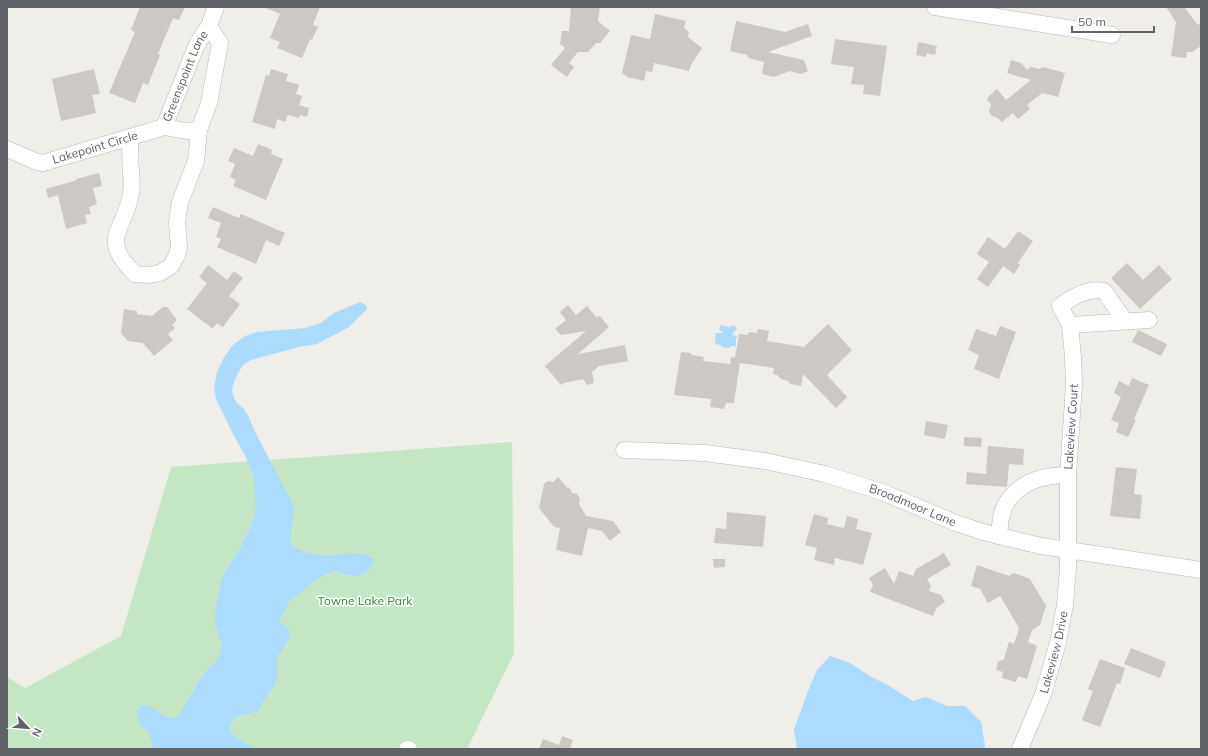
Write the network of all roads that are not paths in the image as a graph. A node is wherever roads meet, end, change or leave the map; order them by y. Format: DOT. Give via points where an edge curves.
graph roads {
  1 [pos="216,7"];
  2 [pos="936,7"];
  3 [pos="209,26"];
  4 [pos="1112,35"];
  5 [pos="164,127"];
  6 [pos="199,130"];
  7 [pos="130,137"];
  8 [pos="7,149"];
  9 [pos="1149,320"];
  10 [pos="1125,321"];
  11 [pos="1070,325"];
  12 [pos="624,450"];
  13 [pos="1068,476"];
  14 [pos="999,536"];
  15 [pos="1069,550"];
  16 [pos="1201,570"];
  17 [pos="1020,749"];
  1 -- 3 [label="street, Greenspoint Lane"];
  2 -- 4 [label="street"];
  3 -- 5 [label="street, Greenspoint Lane" via="197,44"];
  3 -- 6 [label="street, Greenspoint Lane" via="220,43 209,104"];
  5 -- 6 [label="street, Greenspoint Lane" via="186,131"];
  5 -- 7 [label="street, Lakepoint Circle"];
  6 -- 7 [label="street" via="196,161 180,202 177,256 171,266 160,273 148,275 135,274 123,262 116,248 116,237 132,191"];
  7 -- 8 [label="street, Lakepoint Circle" via="43,163"];
  9 -- 10 [label="street"];
  10 -- 11 [label="street"];
  10 -- 11 [label="street, Lakeview Court" via="1104,291 1099,290 1074,296 1060,306"];
  11 -- 13 [label="street, Lakeview Court" via="1074,385"];
  12 -- 14 [label="street, Broadmoor Lane" via="705,453 765,461 825,474 882,492 956,523"];
  13 -- 14 [label="street" via="1045,477 1021,487 1009,498 1000,522"];
  13 -- 15 [label="street, Lakeview Court"];
  14 -- 15 [label="street, Broadmoor Lane"];
  15 -- 16 [label="street, Broadmoor Lane"];
  15 -- 17 [label="street, Lakeview Drive" via="1065,605 1058,642 1044,692"];
}
